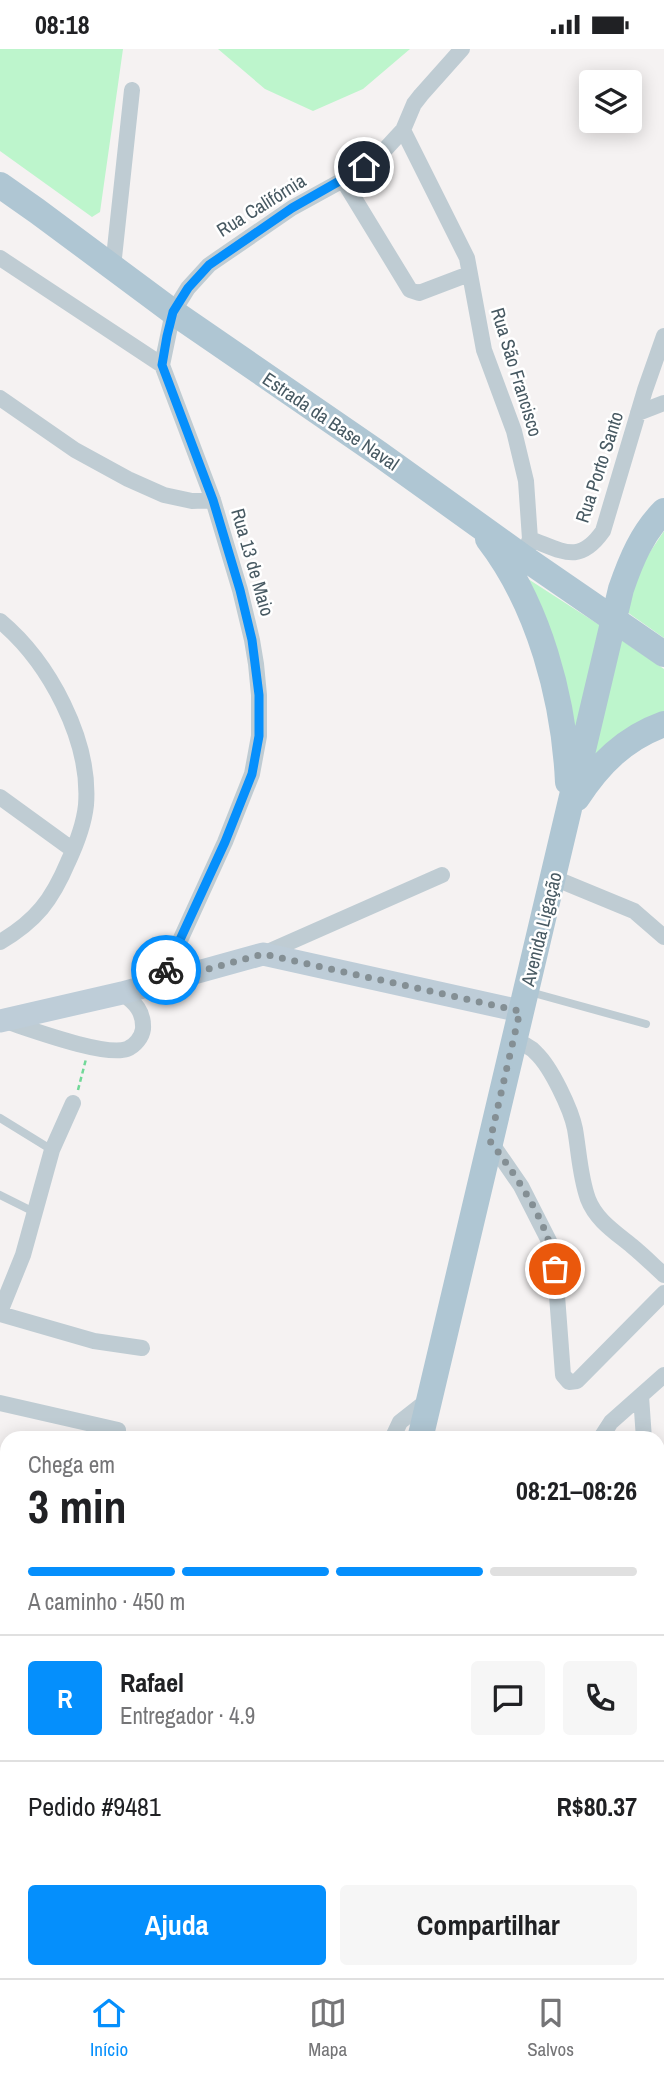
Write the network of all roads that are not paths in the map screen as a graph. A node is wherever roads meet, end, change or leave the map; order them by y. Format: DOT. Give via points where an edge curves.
graph roads {
  1 [pos="462,49"];
  2 [pos="132,90"];
  3 [pos="402,130"];
  4 [pos="343,180"];
  5 [pos="0,185"];
  6 [pos="0,258"];
  7 [pos="113,267"];
  8 [pos="469,274"];
  9 [pos="173,312"];
  10 [pos="664,336"];
  11 [pos="162,365"];
  12 [pos="0,398"];
  13 [pos="664,403"];
  14 [pos="639,413"];
  15 [pos="213,500"];
  16 [pos="664,511"];
  17 [pos="526,561"];
  18 [pos="0,621"];
  19 [pos="664,654"];
  20 [pos="664,724"];
  21 [pos="0,797"];
  22 [pos="569,811"];
  23 [pos="73,850"];
  24 [pos="442,876"];
  25 [pos="554,878"];
  26 [pos="664,937"];
  27 [pos="0,942"];
  28 [pos="263,954"];
  29 [pos="161,982"];
  30 [pos="122,993"];
  31 [pos="523,1001"];
  32 [pos="2,1021"];
  33 [pos="646,1024"];
  34 [pos="513,1040"];
  35 [pos="73,1103"];
  36 [pos="0,1118"];
  37 [pos="490,1141"];
  38 [pos="52,1150"];
  39 [pos="0,1195"];
  40 [pos="36,1213"];
  41 [pos="664,1275"];
  42 [pos="664,1293"];
  43 [pos="0,1313"];
  44 [pos="142,1348"];
  45 [pos="664,1375"];
  46 [pos="641,1396"];
  47 [pos="428,1400"];
  48 [pos="0,1403"];
  49 [pos="118,1430"];
  50 [pos="396,1431"];
  51 [pos="422,1431"];
  52 [pos="605,1431"];
  53 [pos="643,1431"];
  1 -- 3 [label="street, Rua Califórnia" via="414,104"];
  2 -- 7 [label="street"];
  3 -- 4 [label="street, Rua Califórnia" via="380,155"];
  3 -- 8 [label="street, Rua São Francisco" via="461,244"];
  4 -- 8 [label="street" via="410,290 419,293"];
  4 -- 9 [label="street, Rua Califórnia" via="281,215 209,265"];
  5 -- 7 [label="main road, Estrada da Base Naval"];
  6 -- 11 [label="street"];
  7 -- 9 [label="main road, Estrada da Base Naval"];
  8 -- 17 [label="street, Rua São Francisco" via="484,350 509,416 526,481"];
  9 -- 11 [label="street"];
  9 -- 17 [label="main road, Estrada da Base Naval" via="475,522 494,547"];
  10 -- 14 [label="street, Rua Porto Santo"];
  11 -- 15 [label="street, Rua 13 de Maio"];
  12 -- 15 [label="street" via="75,450 128,479 164,495"];
  13 -- 14 [label="street"];
  14 -- 17 [label="street, Rua Porto Santo" via="604,531 596,542 589,548"];
  15 -- 29 [label="street, Rua 13 de Maio" via="252,640 259,736 252,774 225,842"];
  16 -- 22 [label="main road, Avenida Ligação" via="643,537 621,589"];
  17 -- 19 [label="main road"];
  17 -- 22 [label="main road" via="558,708"];
  18 -- 23 [label="street" via="57,692 77,738 85,769 86,807"];
  20 -- 22 [label="main road" via="640,734 604,761"];
  21 -- 23 [label="street"];
  22 -- 25 [label="main road, Avenida Ligação"];
  23 -- 27 [label="street" via="51,897 32,921"];
  24 -- 28 [label="street"];
  25 -- 26 [label="street" via="634,911"];
  25 -- 31 [label="main road, Avenida Ligação"];
  28 -- 29 [label="main road"];
  28 -- 31 [label="main road"];
  29 -- 30 [label="main road"];
  30 -- 32 [label="main road"];
  30 -- 32 [label="street" via="141,1012 143,1032 128,1049 89,1046"];
  31 -- 33 [label="lane" via="571,1005"];
  31 -- 34 [label="main road, Avenida Ligação"];
  34 -- 37 [label="main road, Avenida Ligação"];
  34 -- 41 [label="street" via="541,1058 567,1104 594,1210"];
  35 -- 38 [label="street"];
  36 -- 38 [label="lane"];
  37 -- 42 [label="street" via="521,1186 549,1241 563,1375 569,1382 577,1381"];
  37 -- 47 [label="main road, Avenida Ligação"];
  38 -- 40 [label="street"];
  39 -- 40 [label="lane"];
  40 -- 43 [label="street"];
  43 -- 44 [label="street" via="94,1341"];
  45 -- 46 [label="street"];
  46 -- 52 [label="street"];
  46 -- 53 [label="street"];
  47 -- 50 [label="street" via="400,1422"];
  47 -- 51 [label="main road, Avenida Ligação"];
  48 -- 49 [label="street"];
}
